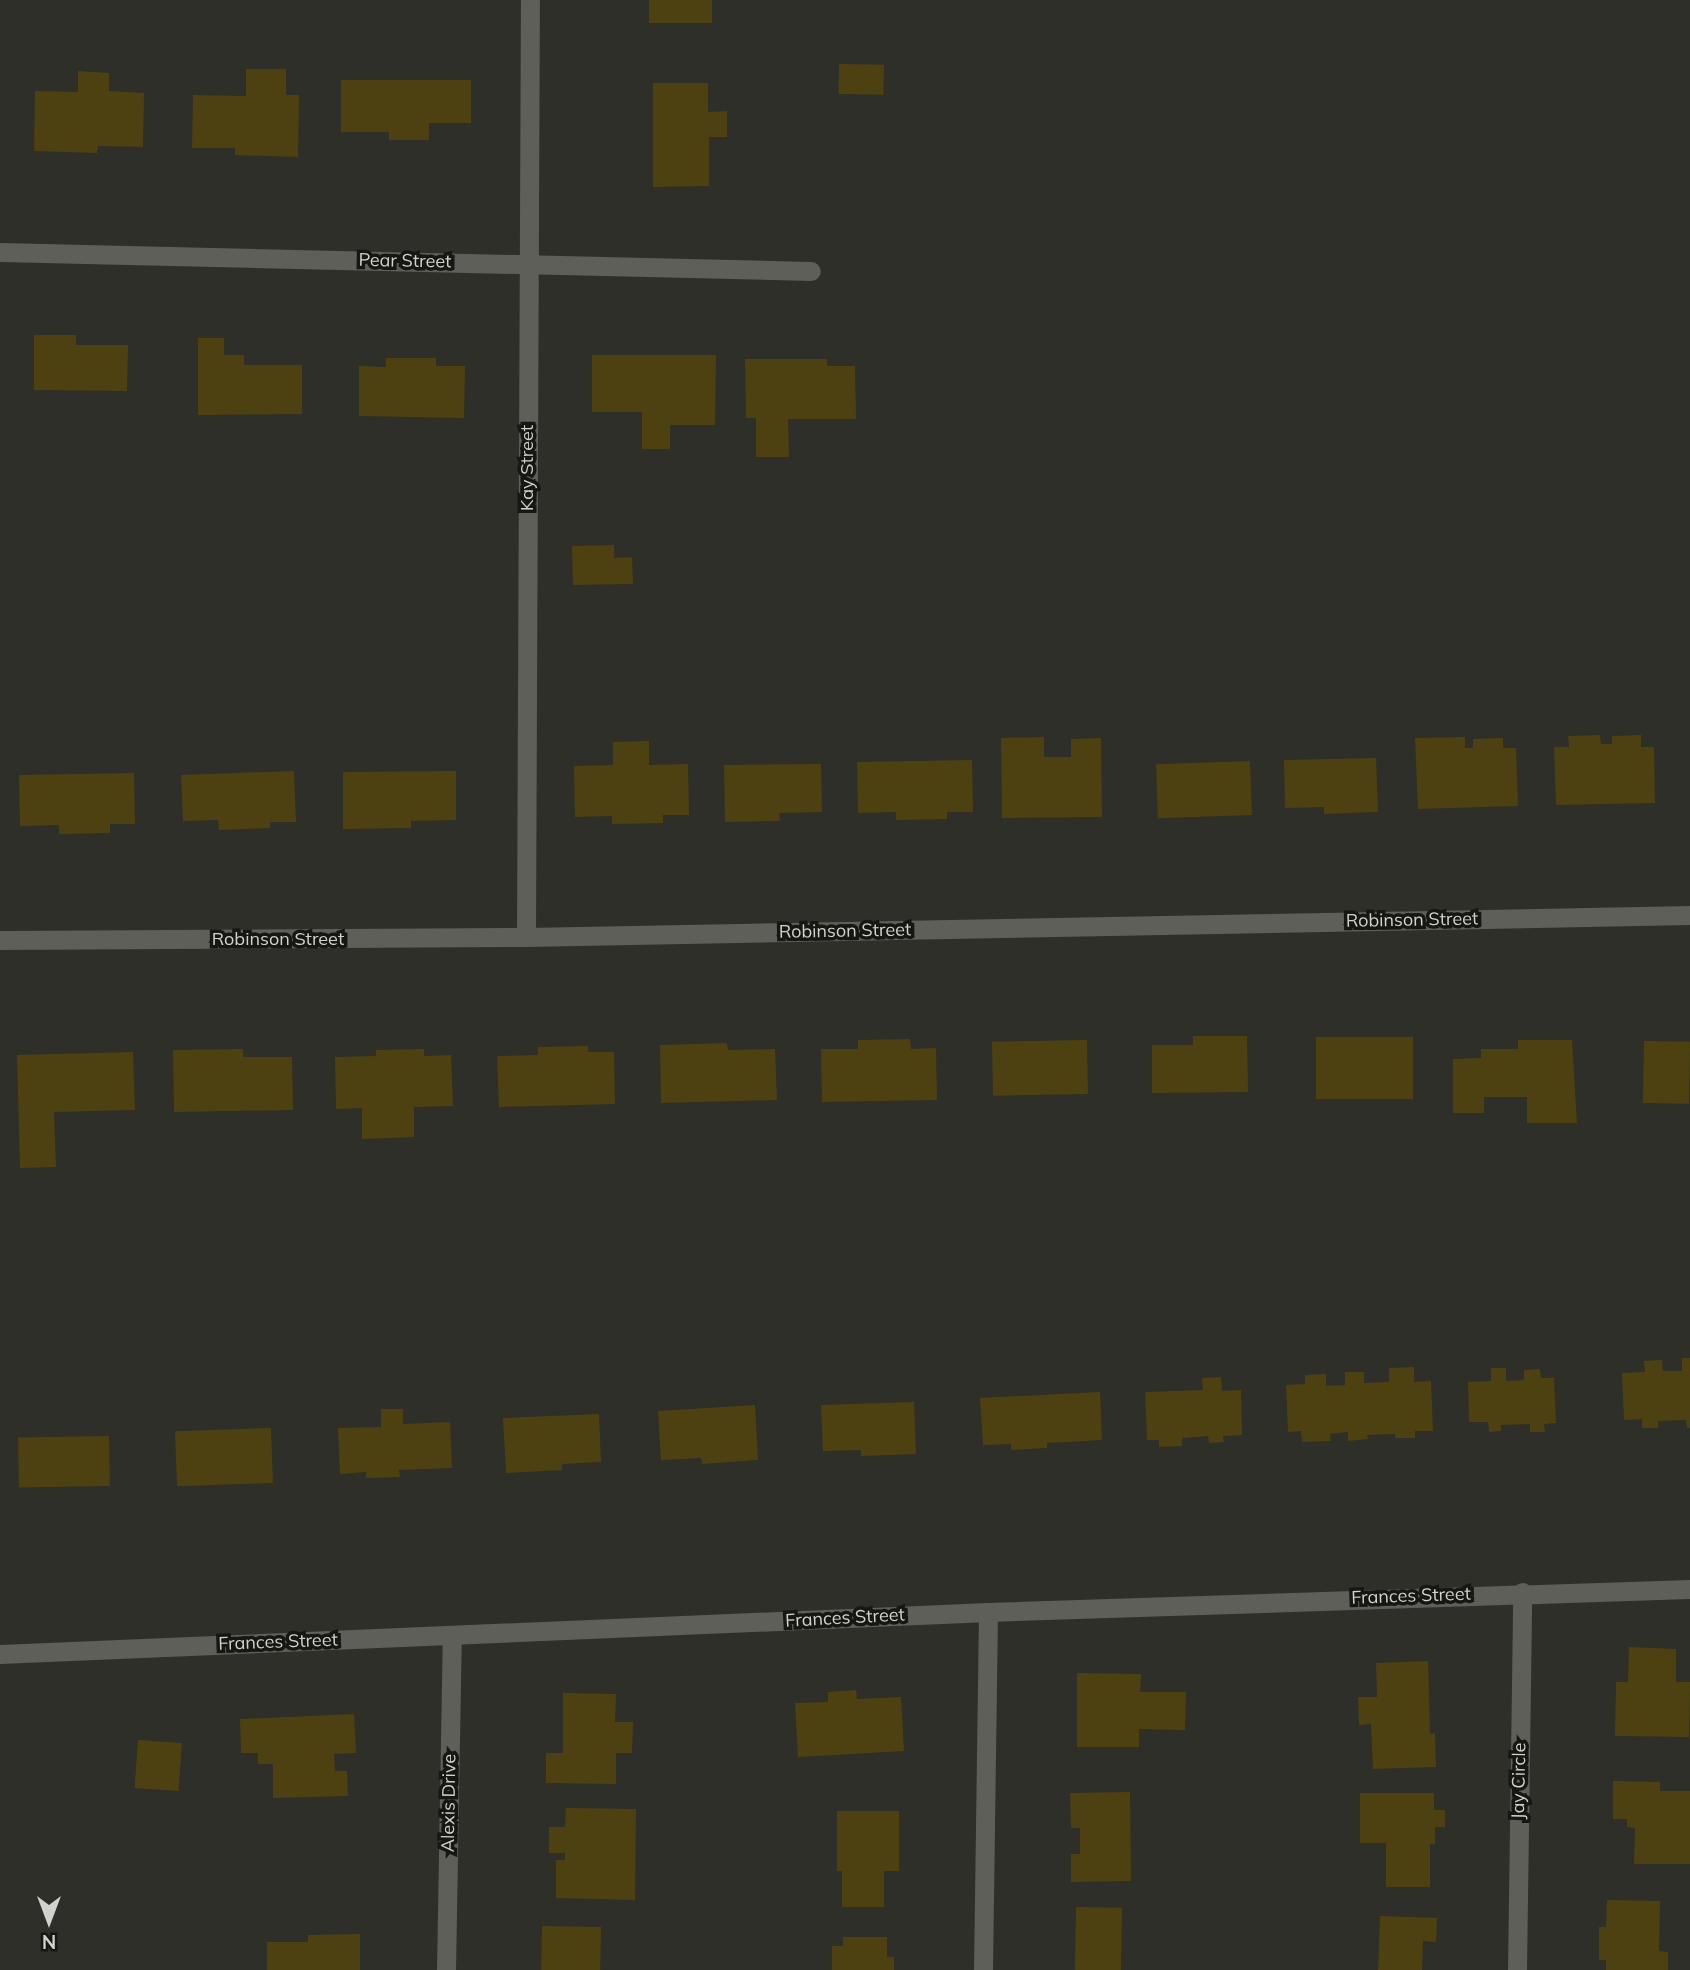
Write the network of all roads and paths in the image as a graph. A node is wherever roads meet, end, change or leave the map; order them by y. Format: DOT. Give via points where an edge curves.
graph roads {
  1 [pos="530,0"];
  2 [pos="0,252"];
  3 [pos="527,264"];
  4 [pos="811,271"];
  5 [pos="1690,915"];
  6 [pos="526,937"];
  7 [pos="0,940"];
  8 [pos="1690,1589"];
  9 [pos="1522,1592"];
  10 [pos="988,1612"];
  11 [pos="452,1635"];
  12 [pos="0,1654"];
  13 [pos="446,1970"];
  14 [pos="983,1970"];
  15 [pos="1517,1970"];
  1 -- 3 [label="street, Kay Street"];
  2 -- 3 [label="street, Pear Street"];
  3 -- 4 [label="street, Pear Street"];
  3 -- 6 [label="street, Kay Street"];
  5 -- 6 [label="street, Robinson Street"];
  6 -- 7 [label="street, Robinson Street"];
  8 -- 9 [label="street, Frances Street"];
  9 -- 10 [label="street, Frances Street"];
  9 -- 15 [label="street, Jay Circle"];
  10 -- 11 [label="street, Frances Street"];
  10 -- 14 [label="street"];
  11 -- 12 [label="street, Frances Street"];
  11 -- 13 [label="street, Alexis Drive"];
}
